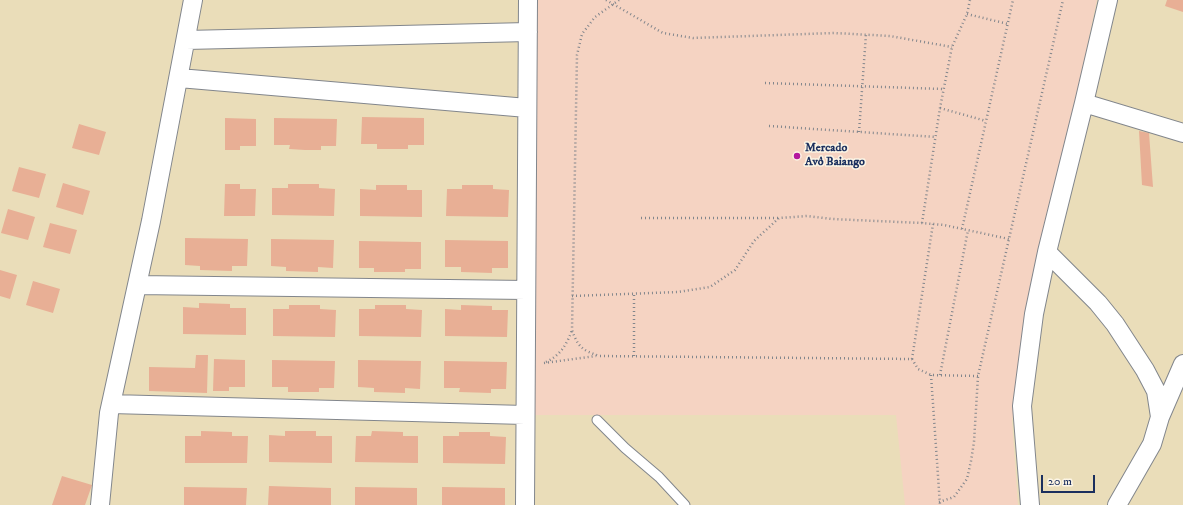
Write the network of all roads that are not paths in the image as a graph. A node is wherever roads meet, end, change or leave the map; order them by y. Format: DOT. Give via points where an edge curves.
graph roads {
  1 [pos="193,0"];
  2 [pos="528,0"];
  3 [pos="1108,0"];
  4 [pos="528,32"];
  5 [pos="186,40"];
  6 [pos="178,78"];
  7 [pos="1084,103"];
  8 [pos="527,108"];
  9 [pos="1183,133"];
  10 [pos="1047,252"];
  11 [pos="137,285"];
  12 [pos="526,290"];
  13 [pos="1183,364"];
  14 [pos="111,404"];
  15 [pos="525,415"];
  16 [pos="1160,417"];
  17 [pos="597,420"];
  18 [pos="100,505"];
  19 [pos="525,505"];
  20 [pos="685,505"];
  21 [pos="1030,505"];
  22 [pos="1117,505"];
  1 -- 5 [label="street"];
  2 -- 4 [label="street"];
  3 -- 7 [label="street"];
  4 -- 5 [label="street"];
  4 -- 8 [label="street"];
  5 -- 6 [label="street"];
  6 -- 8 [label="street"];
  6 -- 11 [label="street" via="152,221"];
  7 -- 9 [label="street"];
  7 -- 10 [label="street"];
  8 -- 12 [label="street"];
  10 -- 16 [label="street" via="1098,303 1115,324 1156,391"];
  10 -- 21 [label="street" via="1034,314 1022,406"];
  11 -- 12 [label="street"];
  11 -- 14 [label="street"];
  12 -- 15 [label="street"];
  13 -- 16 [label="street"];
  14 -- 15 [label="street"];
  14 -- 18 [label="street"];
  15 -- 19 [label="street"];
  16 -- 22 [label="street" via="1152,444"];
  17 -- 20 [label="lane" via="659,477"];
}
